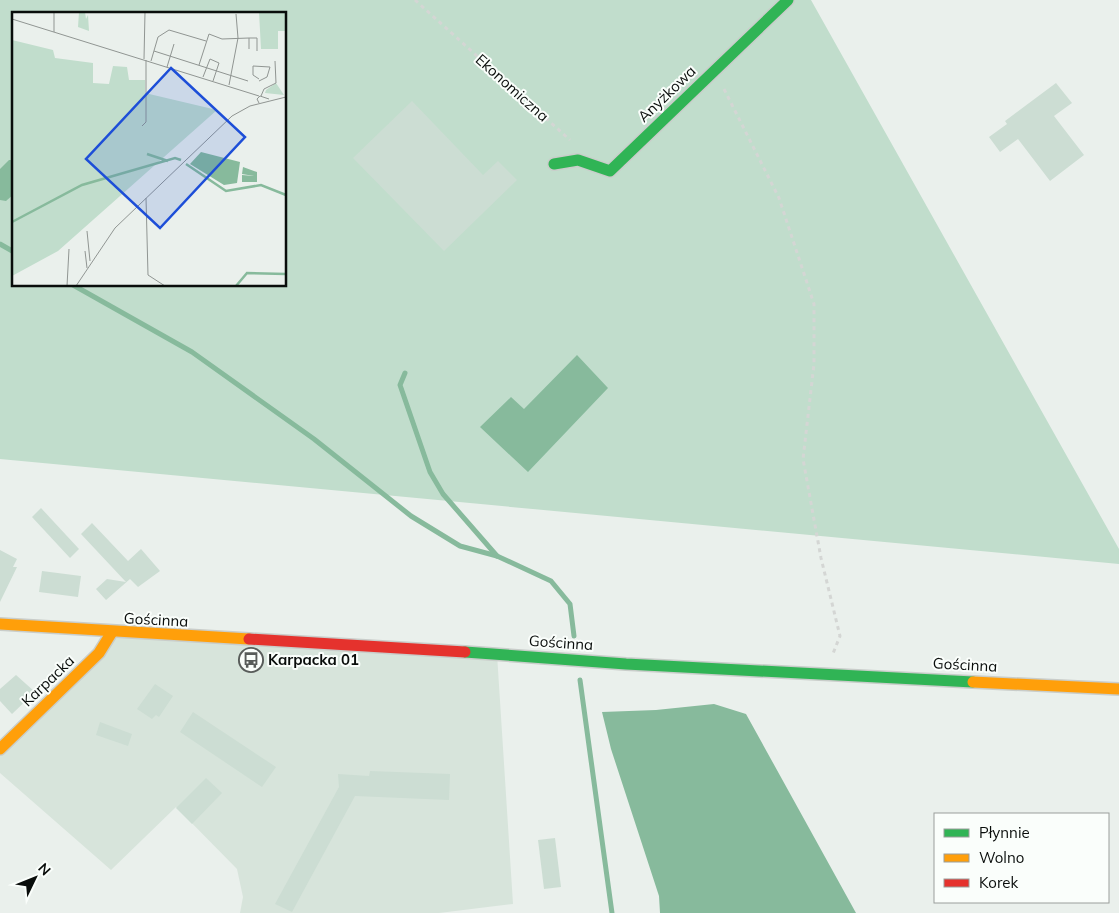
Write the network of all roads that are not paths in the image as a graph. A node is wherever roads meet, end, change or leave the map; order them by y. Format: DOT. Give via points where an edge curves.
graph roads {
  1 [pos="788,0"];
  2 [pos="554,164"];
  3 [pos="0,624"];
  4 [pos="112,632"];
  5 [pos="1119,689"];
  6 [pos="0,749"];
  1 -- 2 [label="main road, Anyżkowa" via="610,171 578,160"];
  3 -- 4 [label="main road, Gościnna"];
  4 -- 5 [label="main road, Gościnna"];
  4 -- 6 [label="main road, Karpacka" via="98,652"];
}
